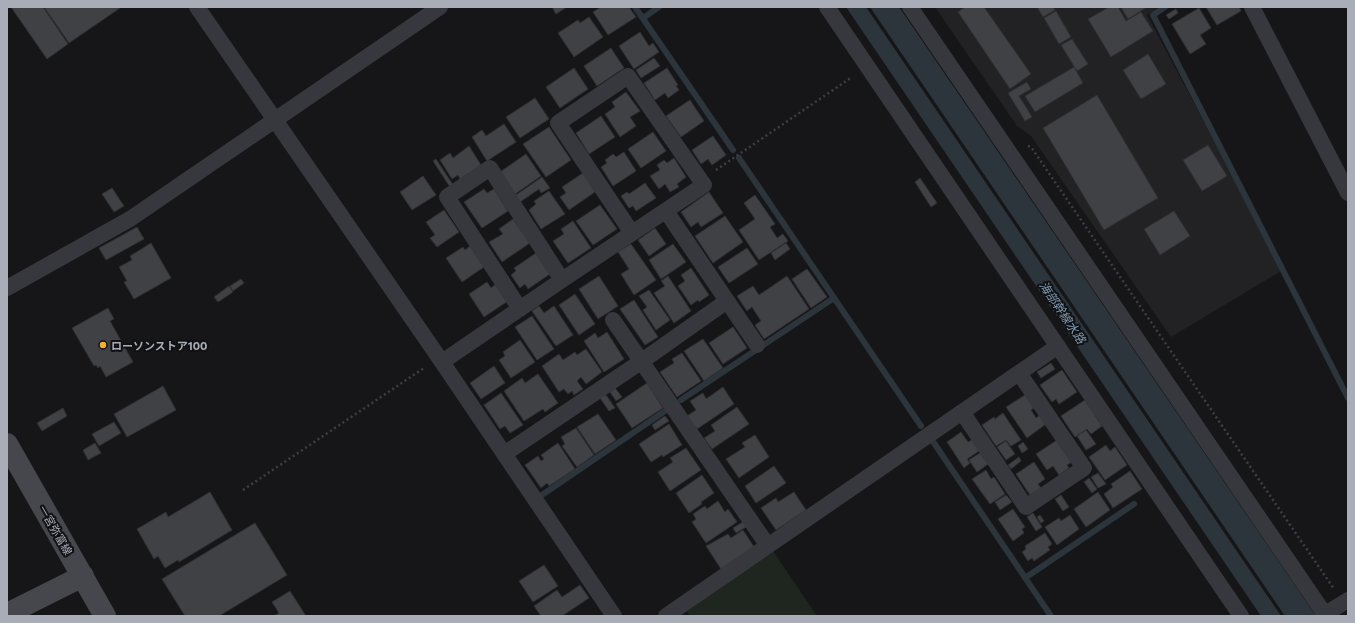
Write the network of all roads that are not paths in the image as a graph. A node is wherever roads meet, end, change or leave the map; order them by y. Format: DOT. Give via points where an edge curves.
graph roads {
  1 [pos="197,7"];
  2 [pos="440,7"];
  3 [pos="827,7"];
  4 [pos="910,7"];
  5 [pos="1252,7"];
  6 [pos="274,120"];
  7 [pos="1348,193"];
  8 [pos="666,211"];
  9 [pos="632,233"];
  10 [pos="562,280"];
  11 [pos="7,288"];
  12 [pos="727,301"];
  13 [pos="520,308"];
  14 [pos="613,320"];
  15 [pos="757,345"];
  16 [pos="1058,346"];
  17 [pos="442,362"];
  18 [pos="642,362"];
  19 [pos="1019,373"];
  20 [pos="962,412"];
  21 [pos="7,444"];
  22 [pos="504,454"];
  23 [pos="768,546"];
  24 [pos="83,576"];
  25 [pos="1345,601"];
  26 [pos="7,614"];
  27 [pos="1325,615"];
  28 [pos="105,616"];
  29 [pos="614,616"];
  30 [pos="666,616"];
  31 [pos="1242,616"];
  1 -- 6 [label="street"];
  2 -- 6 [label="street"];
  3 -- 16 [label="street"];
  4 -- 27 [label="street"];
  5 -- 7 [label="street"];
  6 -- 11 [label="street" via="130,219"];
  6 -- 17 [label="street"];
  8 -- 9 [label="street"];
  8 -- 9 [label="street" via="704,185 628,76 558,123"];
  8 -- 12 [label="street"];
  9 -- 10 [label="street"];
  10 -- 13 [label="street"];
  10 -- 13 [label="street" via="490,168 447,197"];
  12 -- 15 [label="street"];
  12 -- 18 [label="street"];
  13 -- 17 [label="street"];
  14 -- 18 [label="street"];
  16 -- 19 [label="street"];
  16 -- 31 [label="street"];
  17 -- 22 [label="street"];
  18 -- 22 [label="street"];
  18 -- 23 [label="street"];
  19 -- 20 [label="street"];
  19 -- 20 [label="street" via="1084,468 1026,507"];
  20 -- 23 [label="street"];
  21 -- 24 [label="main road, 一宮弥富線"];
  22 -- 29 [label="street"];
  23 -- 30 [label="street"];
  24 -- 26 [label="main road"];
  24 -- 28 [label="main road, 一宮弥富線"];
  25 -- 27 [label="street"];
}
